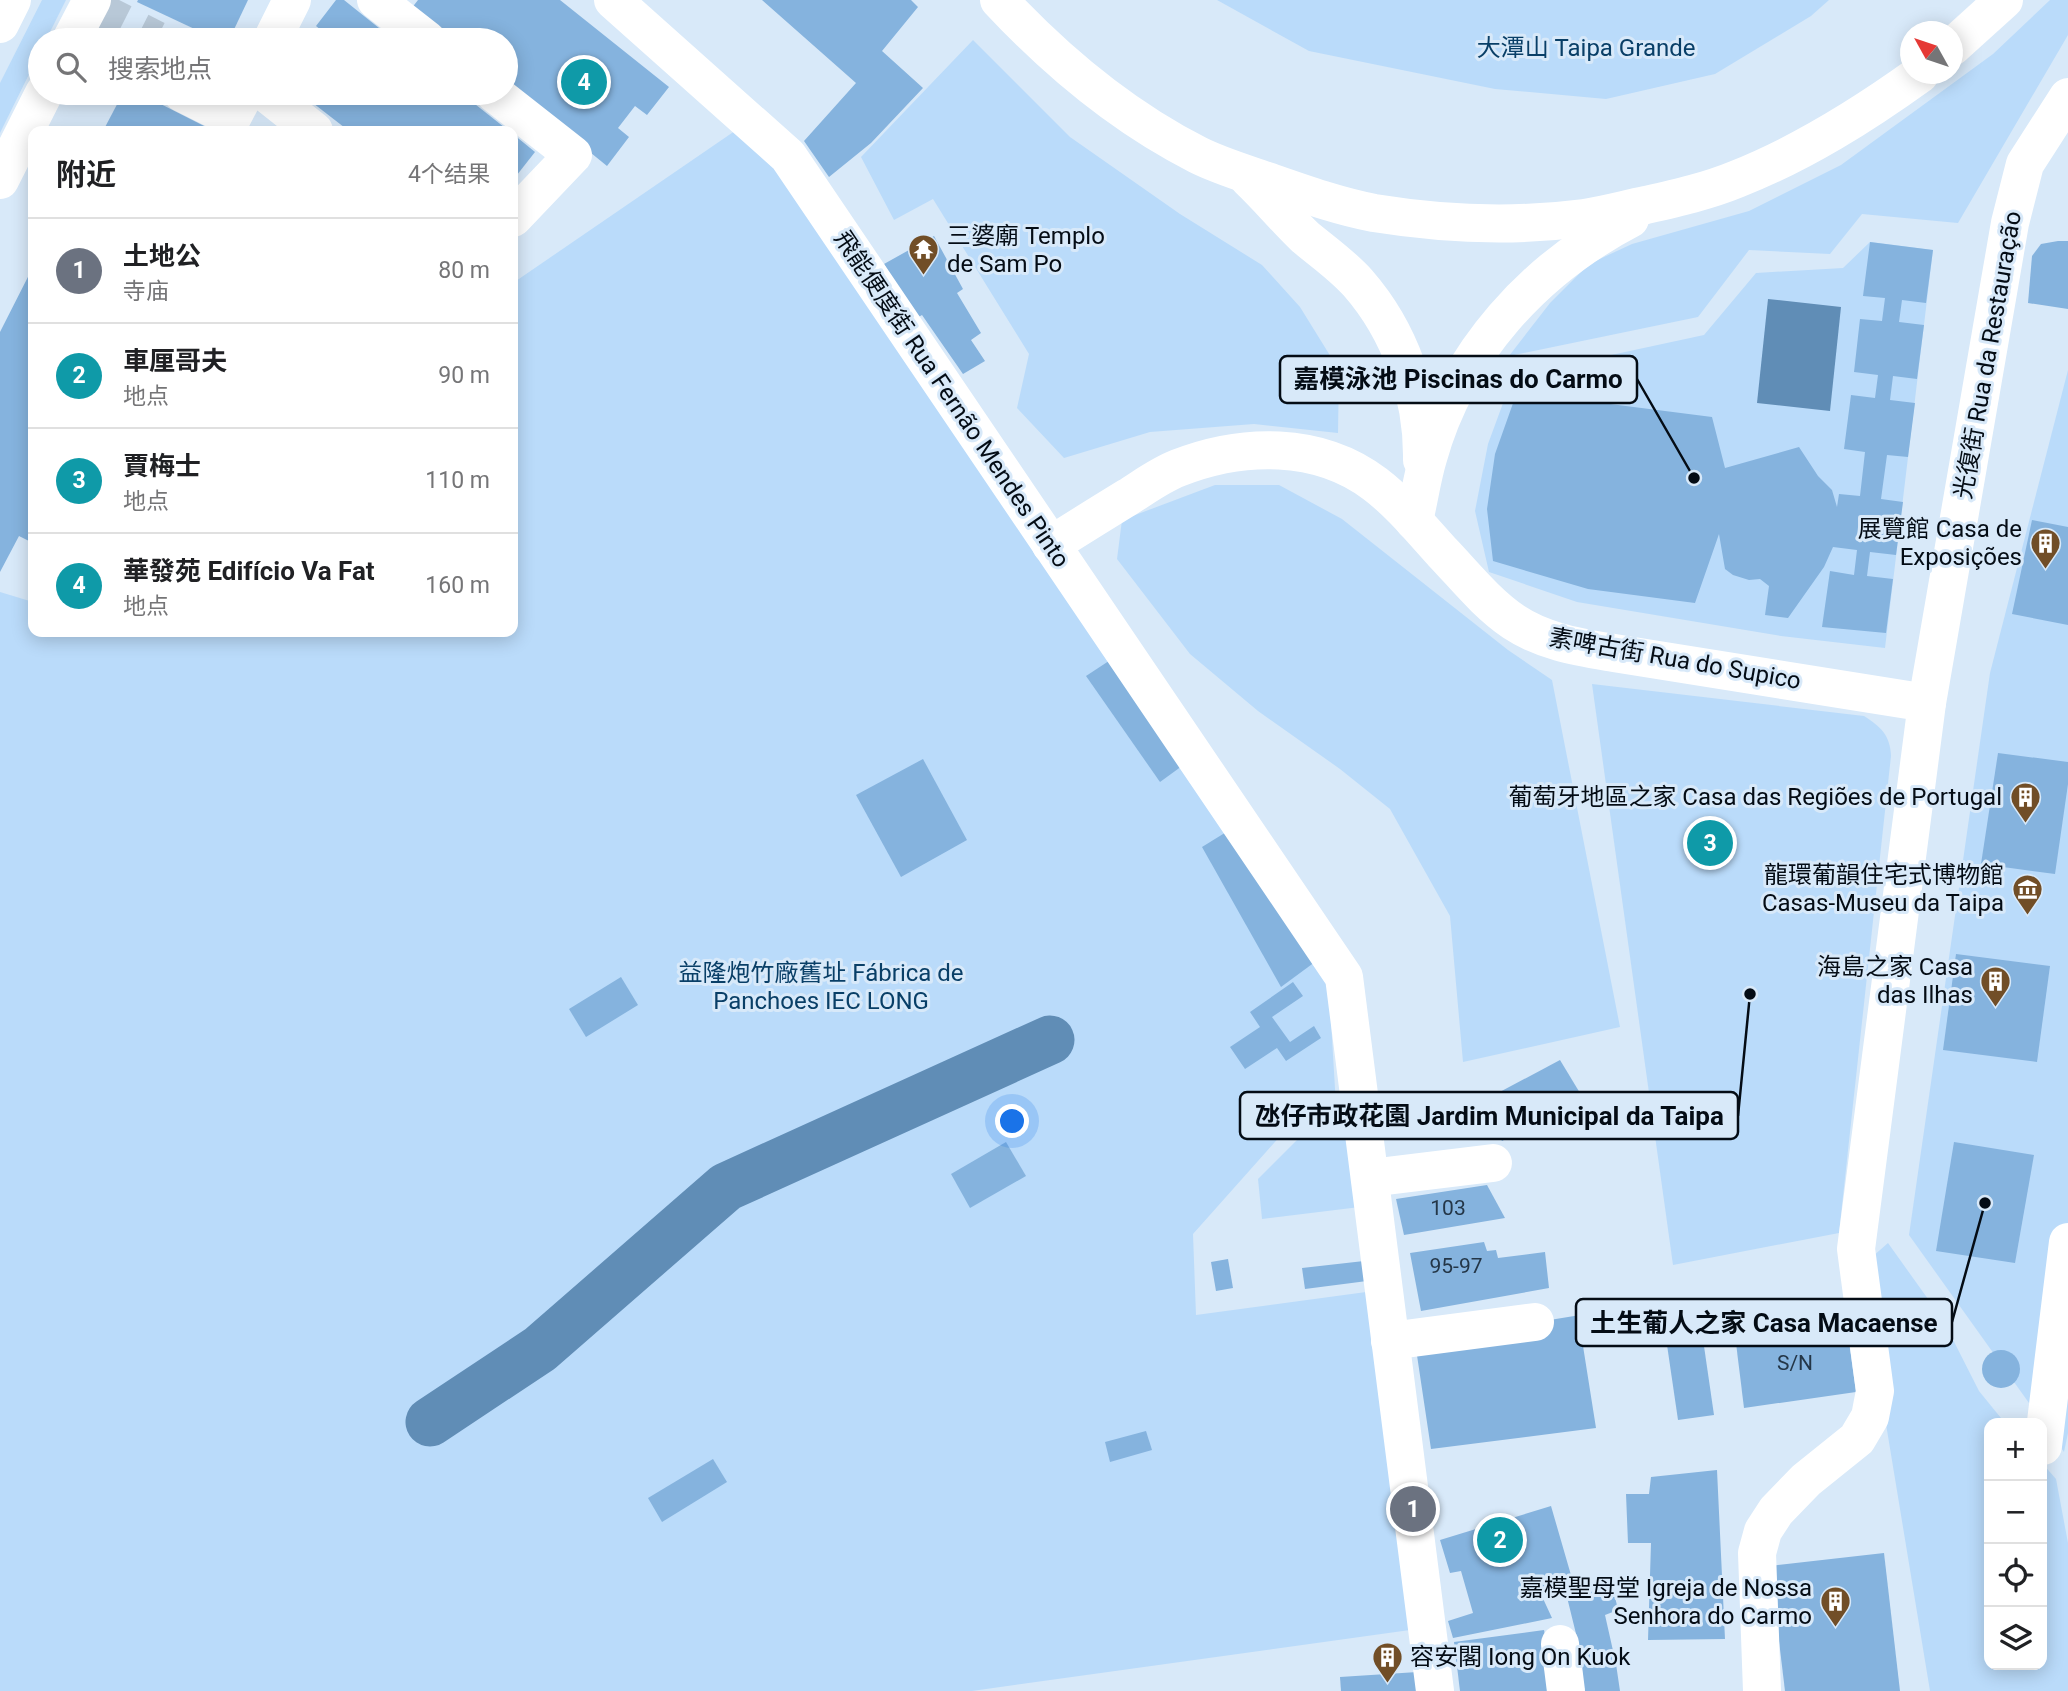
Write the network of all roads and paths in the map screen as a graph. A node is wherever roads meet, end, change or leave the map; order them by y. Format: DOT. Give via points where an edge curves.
graph roads {
  1 [pos="12,0"];
  2 [pos="92,0"];
  3 [pos="292,0"];
  4 [pos="612,0"];
  5 [pos="999,0"];
  6 [pos="2004,0"];
  7 [pos="389,4"];
  8 [pos="0,24"];
  9 [pos="79,28"];
  10 [pos="278,28"];
  11 [pos="414,28"];
  12 [pos="1963,37"];
  13 [pos="1906,84"];
  14 [pos="2068,96"];
  15 [pos="38,105"];
  16 [pos="206,105"];
  17 [pos="239,105"];
  18 [pos="281,105"];
  19 [pos="509,105"];
  20 [pos="308,126"];
  21 [pos="1242,172"];
  22 [pos="0,180"];
  23 [pos="1690,195"];
  24 [pos="518,213"];
  25 [pos="1051,545"];
  26 [pos="1927,703"];
  27 [pos="1493,1163"];
  28 [pos="1370,1178"];
  29 [pos="2068,1242"];
  30 [pos="1535,1322"];
  31 [pos="1390,1341"];
  32 [pos="2046,1418"];
  33 [pos="1560,1644"];
  34 [pos="1435,1691"];
  35 [pos="1566,1691"];
  36 [pos="1762,1691"];
  1 -- 8 [label="street"];
  2 -- 9 [label="street"];
  3 -- 10 [label="street"];
  4 -- 25 [label="street, 飛能便度街 Rua Fernão Mendes Pinto" via="788,156"];
  5 -- 21 [label="street" via="1035,39 1142,122 1199,155"];
  6 -- 12 [label="street"];
  7 -- 11 [label="street"];
  13 -- 23 [label="street" via="1809,145 1738,179"];
  14 -- 26 [label="street, 光復街 Rua da Restauração" via="2025,164 2010,223"];
  15 -- 22 [label="street"];
  16 -- 17 [label="street" via="232,118"];
  18 -- 20 [label="street"];
  19 -- 24 [label="street" via="573,156"];
  21 -- 23 [label="street" via="1315,198 1372,212 1436,220 1513,223 1585,218"];
  21 -- 23 [label="street" via="1358,283 1396,341 1412,384 1421,429 1422,475 1414,520 1428,457 1451,397 1505,316 1552,270 1605,232"];
  25 -- 26 [label="street, 素啤古街 Rua do Supico" via="1178,468 1235,453 1294,451 1338,463 1376,485 1487,600 1517,624 1544,637 1604,651"];
  25 -- 28 [label="street, 飛能便度街 Rua Fernão Mendes Pinto" via="1344,977"];
  26 -- 36 [label="street, 光復街 Rua da Restauração" via="1856,1249 1875,1391 1870,1417 1857,1439 1805,1480 1763,1531 1757,1553"];
  27 -- 28 [label="street"];
  28 -- 31 [label="street, 飛能便度街 Rua Fernão Mendes Pinto"];
  29 -- 32 [label="street"];
  30 -- 31 [label="street"];
  31 -- 34 [label="street, 飛能便度街 Rua Fernão Mendes Pinto"];
  33 -- 35 [label="street"];
}
